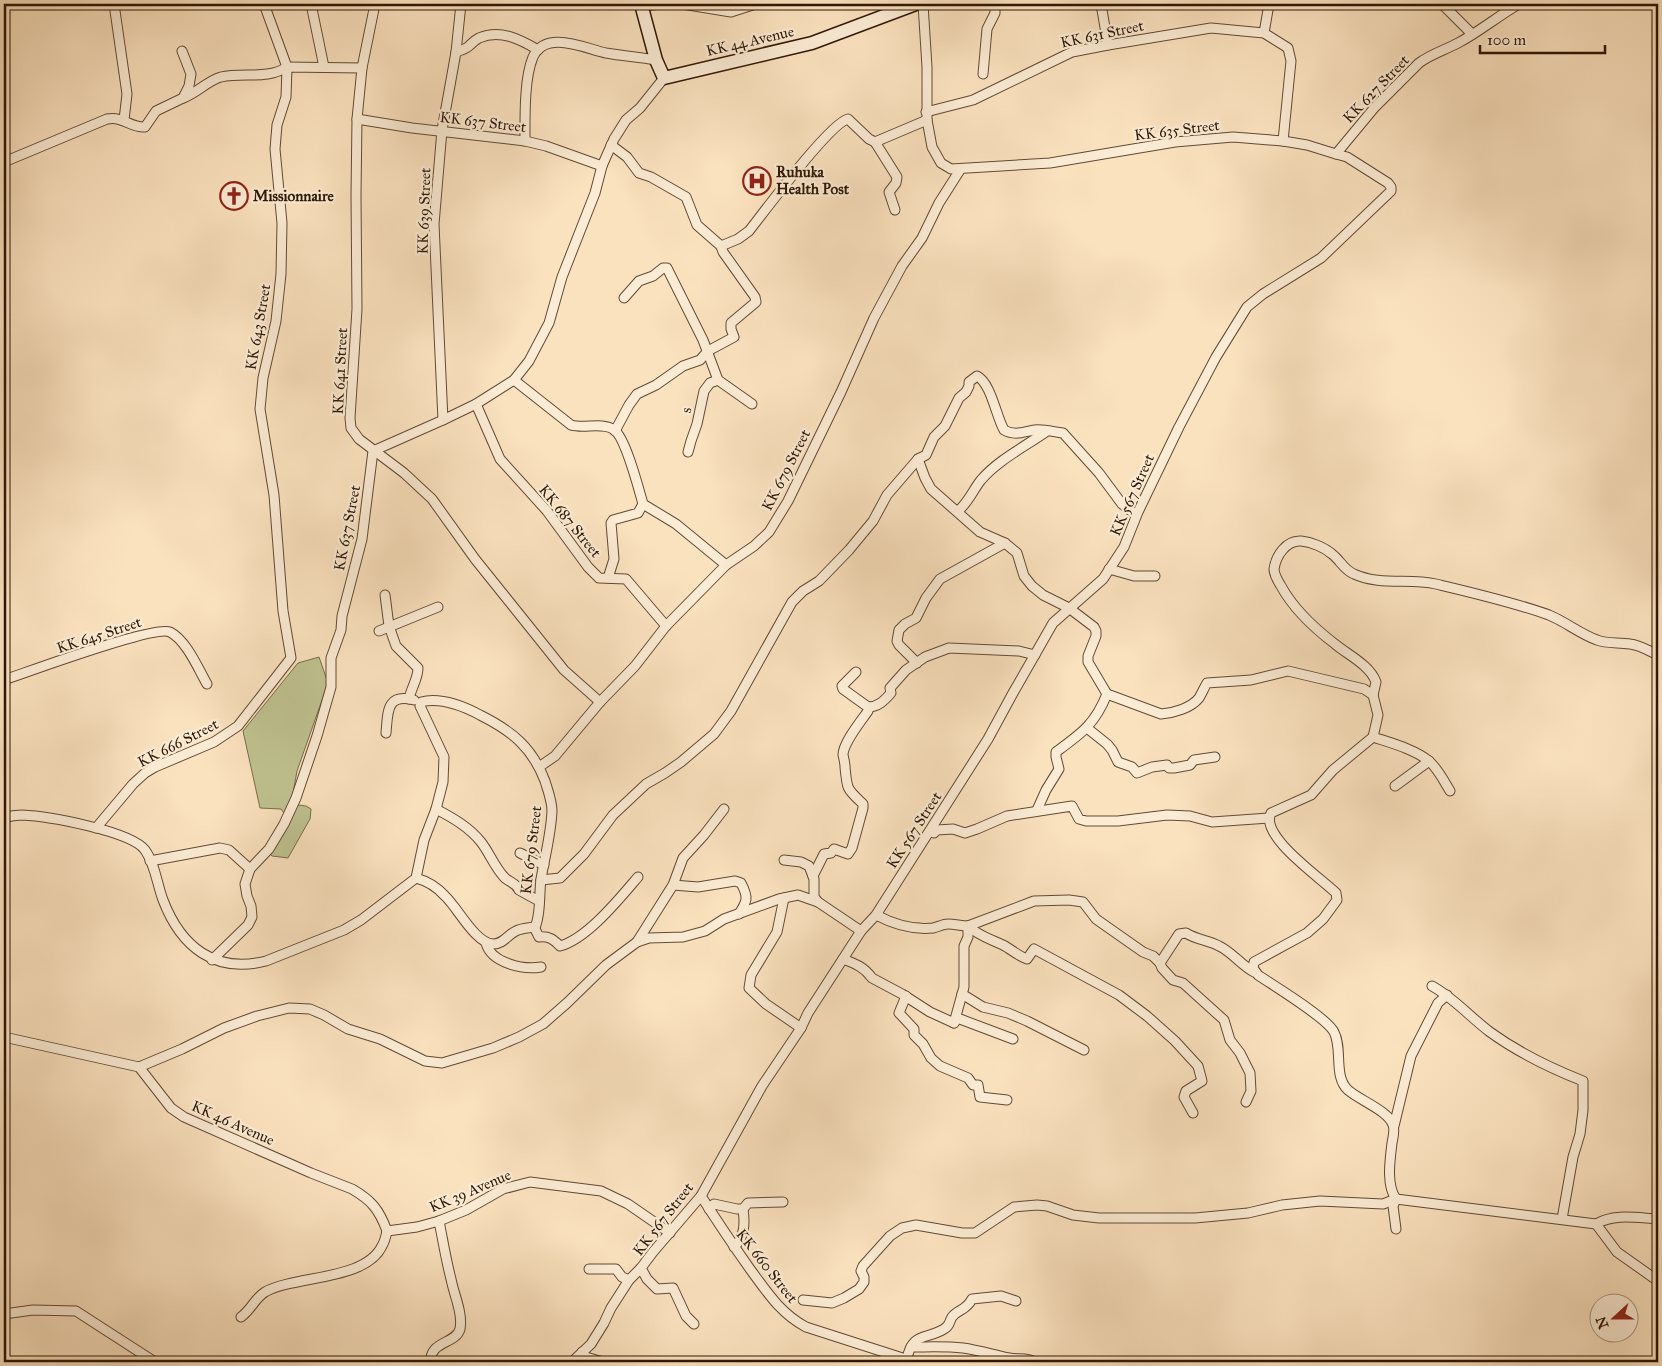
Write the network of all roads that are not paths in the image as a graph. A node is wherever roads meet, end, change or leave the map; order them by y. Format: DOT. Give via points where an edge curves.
graph roads {
  1 [pos="114,4"];
  2 [pos="264,4"];
  3 [pos="311,4"];
  4 [pos="375,4"];
  5 [pos="461,4"];
  6 [pos="662,4"];
  7 [pos="682,4"];
  8 [pos="756,4"];
  9 [pos="916,4"];
  10 [pos="923,4"];
  11 [pos="995,4"];
  12 [pos="1101,4"];
  13 [pos="1269,4"];
  14 [pos="1442,4"];
  15 [pos="1519,4"];
  16 [pos="642,5"];
  17 [pos="891,9"];
  18 [pos="1264,33"];
  19 [pos="1472,34"];
  20 [pos="1108,45"];
  21 [pos="538,50"];
  22 [pos="182,51"];
  23 [pos="456,52"];
  24 [pos="656,60"];
  25 [pos="287,67"];
  26 [pos="324,67"];
  27 [pos="362,68"];
  28 [pos="983,74"];
  29 [pos="664,78"];
  30 [pos="183,98"];
  31 [pos="926,116"];
  32 [pos="357,119"];
  33 [pos="124,120"];
  34 [pos="442,130"];
  35 [pos="524,141"];
  36 [pos="1283,141"];
  37 [pos="876,142"];
  38 [pos="611,145"];
  39 [pos="1336,154"];
  40 [pos="4,162"];
  41 [pos="602,166"];
  42 [pos="960,170"];
  43 [pos="895,210"];
  44 [pos="721,246"];
  45 [pos="624,298"];
  46 [pos="1255,300"];
  47 [pos="708,351"];
  48 [pos="514,380"];
  49 [pos="718,380"];
  50 [pos="476,404"];
  51 [pos="752,404"];
  52 [pos="443,420"];
  53 [pos="615,430"];
  54 [pos="1048,431"];
  55 [pos="373,451"];
  56 [pos="688,452"];
  57 [pos="918,458"];
  58 [pos="643,504"];
  59 [pos="958,511"];
  60 [pos="1136,516"];
  61 [pos="1005,543"];
  62 [pos="726,565"];
  63 [pos="1109,570"];
  64 [pos="1155,576"];
  65 [pos="608,578"];
  66 [pos="385,595"];
  67 [pos="438,607"];
  68 [pos="1070,608"];
  69 [pos="389,626"];
  70 [pos="666,626"];
  71 [pos="379,630"];
  72 [pos="1035,655"];
  73 [pos="1658,655"];
  74 [pos="291,658"];
  75 [pos="917,663"];
  76 [pos="856,672"];
  77 [pos="4,680"];
  78 [pos="207,684"];
  79 [pos="1107,694"];
  80 [pos="1373,695"];
  81 [pos="409,699"];
  82 [pos="424,702"];
  83 [pos="600,702"];
  84 [pos="868,707"];
  85 [pos="1087,728"];
  86 [pos="386,733"];
  87 [pos="1373,737"];
  88 [pos="1216,757"];
  89 [pos="1429,761"];
  90 [pos="539,767"];
  91 [pos="1395,786"];
  92 [pos="1450,791"];
  93 [pos="436,809"];
  94 [pos="724,809"];
  95 [pos="1037,810"];
  96 [pos="4,818"];
  97 [pos="1269,818"];
  98 [pos="96,828"];
  99 [pos="930,832"];
  100 [pos="520,853"];
  101 [pos="784,860"];
  102 [pos="150,862"];
  103 [pos="544,865"];
  104 [pos="250,869"];
  105 [pos="813,876"];
  106 [pos="638,877"];
  107 [pos="416,878"];
  108 [pos="541,880"];
  109 [pos="673,885"];
  110 [pos="784,898"];
  111 [pos="540,900"];
  112 [pos="818,902"];
  113 [pos="739,914"];
  114 [pos="876,915"];
  115 [pos="968,926"];
  116 [pos="534,927"];
  117 [pos="861,932"];
  118 [pos="637,942"];
  119 [pos="486,943"];
  120 [pos="843,959"];
  121 [pos="212,960"];
  122 [pos="1160,963"];
  123 [pos="541,967"];
  124 [pos="1254,972"];
  125 [pos="1432,986"];
  126 [pos="962,994"];
  127 [pos="1447,994"];
  128 [pos="906,996"];
  129 [pos="954,1023"];
  130 [pos="801,1028"];
  131 [pos="4,1037"];
  132 [pos="1013,1039"];
  133 [pos="1084,1050"];
  134 [pos="138,1067"];
  135 [pos="1007,1100"];
  136 [pos="1246,1102"];
  137 [pos="1193,1113"];
  138 [pos="1394,1126"];
  139 [pos="701,1196"];
  140 [pos="1396,1199"];
  141 [pos="784,1202"];
  142 [pos="709,1209"];
  143 [pos="744,1209"];
  144 [pos="1562,1219"];
  145 [pos="1658,1219"];
  146 [pos="439,1222"];
  147 [pos="1596,1224"];
  148 [pos="1396,1229"];
  149 [pos="387,1231"];
  150 [pos="670,1234"];
  151 [pos="734,1247"];
  152 [pos="641,1268"];
  153 [pos="589,1269"];
  154 [pos="629,1280"];
  155 [pos="1658,1281"];
  156 [pos="804,1300"];
  157 [pos="1016,1301"];
  158 [pos="4,1314"];
  159 [pos="241,1317"];
  160 [pos="694,1324"];
  161 [pos="911,1347"];
  162 [pos="582,1352"];
  163 [pos="911,1361"];
  164 [pos="155,1362"];
  165 [pos="431,1362"];
  166 [pos="572,1362"];
  167 [pos="603,1362"];
  168 [pos="1035,1362"];
  1 -- 33 [label="street" via="127,94"];
  2 -- 25 [label="street, KK 643 Street"];
  3 -- 26 [label="street"];
  4 -- 27 [label="street, KK 641 Street"];
  5 -- 23 [label="street, KK 639 Street"];
  6 -- 16 [label="street"];
  7 -- 8 [label="street" via="731,12"];
  9 -- 17 [label="main road, KK 44 Avenue"];
  10 -- 31 [label="street"];
  11 -- 28 [label="street" via="995,13 987,29"];
  12 -- 20 [label="street"];
  13 -- 18 [label="street"];
  14 -- 19 [label="street"];
  15 -- 19 [label="street, KK 627 Street"];
  16 -- 24 [label="main road"];
  17 -- 29 [label="main road, KK 44 Avenue" via="812,43"];
  18 -- 20 [label="street, KK 631 Street" via="1212,28"];
  18 -- 36 [label="street, KK 631 Street" via="1291,53"];
  19 -- 39 [label="street, KK 627 Street" via="1419,63"];
  20 -- 31 [label="street, KK 631 Street" via="1072,52 973,100"];
  21 -- 23 [label="street" via="518,39 495,33 480,37"];
  21 -- 24 [label="street" via="544,46 572,43 605,53"];
  21 -- 35 [label="street" via="529,70"];
  22 -- 30 [label="street" via="191,74"];
  23 -- 34 [label="street, KK 639 Street"];
  24 -- 29 [label="main road"];
  25 -- 26 [label="street"];
  25 -- 30 [label="street" via="270,75 219,78"];
  25 -- 74 [label="street, KK 643 Street" via="286,97 277,125 274,150 282,223 282,274 260,409 274,495 283,612"];
  26 -- 27 [label="street"];
  27 -- 32 [label="street, KK 641 Street"];
  29 -- 38 [label="street" via="626,120"];
  30 -- 33 [label="street" via="156,111 145,127"];
  31 -- 37 [label="street, KK 631 Street"];
  31 -- 42 [label="street" via="932,147 941,163"];
  32 -- 34 [label="street, KK 637 Street"];
  32 -- 55 [label="street, KK 641 Street" via="357,309 350,418 359,439"];
  33 -- 40 [label="street" via="107,119"];
  34 -- 35 [label="street, KK 637 Street"];
  34 -- 52 [label="street, KK 639 Street" via="434,224"];
  35 -- 41 [label="street, KK 637 Street"];
  36 -- 39 [label="street, KK 635 Street"];
  36 -- 42 [label="street, KK 635 Street" via="1234,137 1175,142 1050,163"];
  37 -- 43 [label="street" via="897,177 889,192"];
  37 -- 44 [label="street" via="845,119 799,167 749,231"];
  38 -- 41 [label="street"];
  38 -- 44 [label="street" via="627,157 639,173 686,197 697,225"];
  39 -- 46 [label="street, KK 635 Street" via="1347,157 1388,183 1391,191 1321,258"];
  41 -- 48 [label="street" via="595,193 562,277 549,324 529,361"];
  42 -- 62 [label="street, KK 679 Street" via="874,318 788,501 769,532"];
  44 -- 47 [label="street" via="756,297 756,302 732,323 734,337"];
  45 -- 47 [label="street" via="639,281 667,268"];
  46 -- 60 [label="street, KK 567 Street" via="1216,357"];
  47 -- 49 [label="street"];
  47 -- 53 [label="street" via="700,360 683,366 637,394"];
  48 -- 50 [label="street"];
  48 -- 53 [label="street" via="571,425 603,426"];
  49 -- 51 [label="street"];
  49 -- 56 [label="street, s" via="710,383 704,391"];
  50 -- 52 [label="street"];
  50 -- 65 [label="street, KK 687 Street" via="500,460 547,510 588,567 599,578"];
  52 -- 55 [label="street"];
  53 -- 58 [label="street" via="621,436"];
  54 -- 57 [label="street" via="1019,434 1004,430 987,387 977,376 969,382 926,455"];
  54 -- 59 [label="street" via="982,480"];
  54 -- 60 [label="street" via="1063,433 1122,504"];
  55 -- 83 [label="street, KK 641 Street" via="432,499 475,559 564,670"];
  55 -- 104 [label="street, KK 637 Street" via="362,539 341,630 331,658 331,687 317,736 284,824 269,850"];
  57 -- 59 [label="street" via="931,489"];
  57 -- 108 [label="street" via="849,550 819,581 792,602 732,711 714,734 681,762 646,784 613,815 584,854 560,878"];
  58 -- 62 [label="street" via="676,524"];
  58 -- 65 [label="street" via="638,513 610,523 614,559"];
  59 -- 61 [label="street" via="980,532"];
  60 -- 63 [label="street, KK 567 Street" via="1124,547"];
  61 -- 68 [label="street" via="1017,553 1024,576 1032,586"];
  61 -- 75 [label="street" via="940,579 916,618 899,630 899,645"];
  62 -- 70 [label="street, KK 679 Street"];
  63 -- 64 [label="street" via="1134,576"];
  63 -- 68 [label="street, KK 567 Street"];
  65 -- 70 [label="street, KK 687 Street" via="626,579"];
  66 -- 69 [label="street"];
  67 -- 69 [label="street"];
  68 -- 72 [label="street, KK 567 Street" via="1053,623"];
  68 -- 79 [label="street" via="1096,631 1088,662"];
  69 -- 71 [label="street"];
  69 -- 81 [label="street" via="396,646 418,668"];
  70 -- 83 [label="street, KK 679 Street" via="635,666"];
  72 -- 75 [label="street" via="1019,651 949,648"];
  72 -- 99 [label="street, KK 567 Street" via="988,740"];
  73 -- 80 [label="street" via="1631,644 1597,640 1551,616 1481,596 1418,581 1383,581 1354,574 1321,547 1301,541 1288,544 1274,568 1285,593 1312,624 1370,671 1376,682"];
  74 -- 98 [label="street, KK 666 Street" via="238,726 214,742 145,773"];
  75 -- 84 [label="street" via="890,688 891,693 886,699 874,708"];
  76 -- 84 [label="street" via="842,686 843,689"];
  77 -- 78 [label="street, KK 645 Street" via="138,635 167,631 179,637"];
  79 -- 80 [label="street" via="1161,714 1194,702 1207,683 1250,680 1288,670 1364,689"];
  79 -- 85 [label="street"];
  80 -- 87 [label="street" via="1378,715"];
  81 -- 82 [label="street"];
  81 -- 86 [label="street" via="390,704"];
  82 -- 90 [label="street" via="460,705 486,718 523,744"];
  82 -- 93 [label="street" via="420,706 444,757 443,782"];
  83 -- 90 [label="street, KK 679 Street" via="554,756"];
  84 -- 105 [label="street" via="843,755 846,785 863,804 852,848 848,854 834,849 824,854"];
  85 -- 88 [label="street" via="1107,744 1118,762 1138,773 1152,767 1167,765 1174,768 1190,765 1194,760"];
  85 -- 95 [label="street" via="1056,752 1059,769"];
  87 -- 89 [label="street"];
  87 -- 97 [label="street" via="1333,770 1311,795 1271,813"];
  89 -- 91 [label="street"];
  89 -- 92 [label="street"];
  90 -- 103 [label="street, KK 679 Street" via="552,802"];
  93 -- 107 [label="street" via="424,840"];
  93 -- 111 [label="street" via="458,820 470,831 505,878 519,890"];
  94 -- 109 [label="street" via="683,858"];
  95 -- 97 [label="street" via="1072,806 1079,819 1086,821 1167,815 1190,816 1212,822"];
  95 -- 99 [label="street" via="1007,816 965,833 953,829"];
  96 -- 98 [label="street" via="20,815 52,818"];
  97 -- 124 [label="street" via="1278,840 1336,892 1337,900 1307,933 1254,962"];
  98 -- 102 [label="street" via="135,841 146,851"];
  99 -- 114 [label="street, KK 567 Street"];
  100 -- 103 [label="street"];
  101 -- 105 [label="street" via="809,866"];
  102 -- 104 [label="street" via="220,848 229,850"];
  102 -- 121 [label="street" via="170,916 192,946"];
  103 -- 108 [label="street, KK 679 Street"];
  104 -- 121 [label="street" via="245,884 252,917 248,925"];
  105 -- 112 [label="street" via="814,897"];
  106 -- 116 [label="street" via="606,914 569,944 560,946 552,938 539,937"];
  107 -- 119 [label="street" via="445,895"];
  107 -- 121 [label="street" via="344,930 266,962 236,964"];
  108 -- 111 [label="street, KK 679 Street"];
  109 -- 113 [label="street" via="698,887 735,881 741,883 747,900"];
  109 -- 118 [label="street"];
  110 -- 112 [label="street" via="798,895"];
  110 -- 113 [label="street"];
  110 -- 130 [label="street" via="777,932 751,975 749,988"];
  111 -- 116 [label="street, KK 679 Street" via="538,921"];
  112 -- 117 [label="street"];
  113 -- 118 [label="street" via="705,931"];
  114 -- 115 [label="street" via="903,926"];
  114 -- 117 [label="street, KK 567 Street"];
  115 -- 122 [label="street" via="1034,902 1083,902 1096,919"];
  115 -- 126 [label="street"];
  115 -- 137 [label="street" via="977,934 1027,959 1034,949 1052,957 1119,995 1147,1016 1198,1066 1202,1081 1186,1091 1184,1097"];
  116 -- 119 [label="street" via="518,930 503,942"];
  117 -- 120 [label="street, KK 567 Street"];
  118 -- 134 [label="street" via="606,965 543,1024 519,1038 442,1063 425,1061 380,1039 348,1029 310,1009 289,1008 224,1028"];
  119 -- 123 [label="street" via="489,951 506,963"];
  120 -- 128 [label="street" via="864,968 872,978"];
  120 -- 130 [label="street, KK 567 Street"];
  122 -- 124 [label="street" via="1178,934 1186,932 1194,938 1221,946"];
  122 -- 136 [label="street" via="1173,980 1183,983 1224,1020 1230,1040 1250,1073 1251,1091"];
  124 -- 138 [label="street" via="1328,1025 1336,1038 1340,1074 1347,1089 1390,1118"];
  125 -- 127 [label="street"];
  126 -- 129 [label="street"];
  126 -- 133 [label="street" via="983,1007 1027,1021"];
  127 -- 138 [label="street" via="1438,1003 1411,1056"];
  127 -- 144 [label="street" via="1490,1031 1521,1052 1583,1081 1580,1134"];
  128 -- 129 [label="street"];
  128 -- 135 [label="street" via="899,1013 914,1029 914,1035 931,1058 978,1085 980,1097"];
  129 -- 132 [label="street" via="960,1019"];
  130 -- 139 [label="street, KK 567 Street" via="762,1086"];
  131 -- 134 [label="street"];
  134 -- 149 [label="street, KK 46 Avenue" via="171,1108 208,1129 368,1198 377,1208"];
  138 -- 140 [label="street" via="1391,1185"];
  139 -- 142 [label="street, KK 660 Street"];
  139 -- 150 [label="street, KK 567 Street"];
  140 -- 144 [label="street"];
  140 -- 148 [label="street" via="1392,1206"];
  140 -- 156 [label="street" via="1383,1204 1320,1201 1195,1218 1100,1218 1073,1215 1037,1205 1014,1207 975,1233 916,1225 902,1228 890,1236 863,1266 864,1282 859,1289 832,1304"];
  141 -- 143 [label="street" via="748,1203"];
  142 -- 143 [label="street" via="714,1204"];
  142 -- 151 [label="street, KK 660 Street"];
  143 -- 151 [label="street" via="742,1235"];
  144 -- 147 [label="street"];
  145 -- 147 [label="street" via="1619,1217"];
  146 -- 149 [label="street, KK 39 Avenue"];
  146 -- 150 [label="street, KK 39 Avenue" via="503,1189 530,1182 601,1191 628,1204"];
  146 -- 165 [label="street" via="460,1313 460,1329 457,1335 439,1345 432,1353"];
  147 -- 155 [label="street" via="1617,1252"];
  149 -- 159 [label="street" via="382,1247 360,1265 264,1292"];
  150 -- 152 [label="street, KK 567 Street"];
  151 -- 163 [label="street, KK 660 Street" via="777,1306 796,1321"];
  152 -- 154 [label="street, KK 567 Street"];
  152 -- 160 [label="street" via="657,1288 673,1288 686,1316"];
  153 -- 154 [label="street" via="616,1269"];
  154 -- 162 [label="street, KK 567 Street" via="604,1323"];
  157 -- 161 [label="street" via="1001,1296 972,1299 968,1307 953,1316 949,1326 919,1337"];
  158 -- 164 [label="street" via="33,1310 76,1311"];
  161 -- 163 [label="street"];
  161 -- 168 [label="street" via="961,1348"];
  162 -- 166 [label="street, KK 567 Street"];
  162 -- 167 [label="street" via="586,1357"];
}
